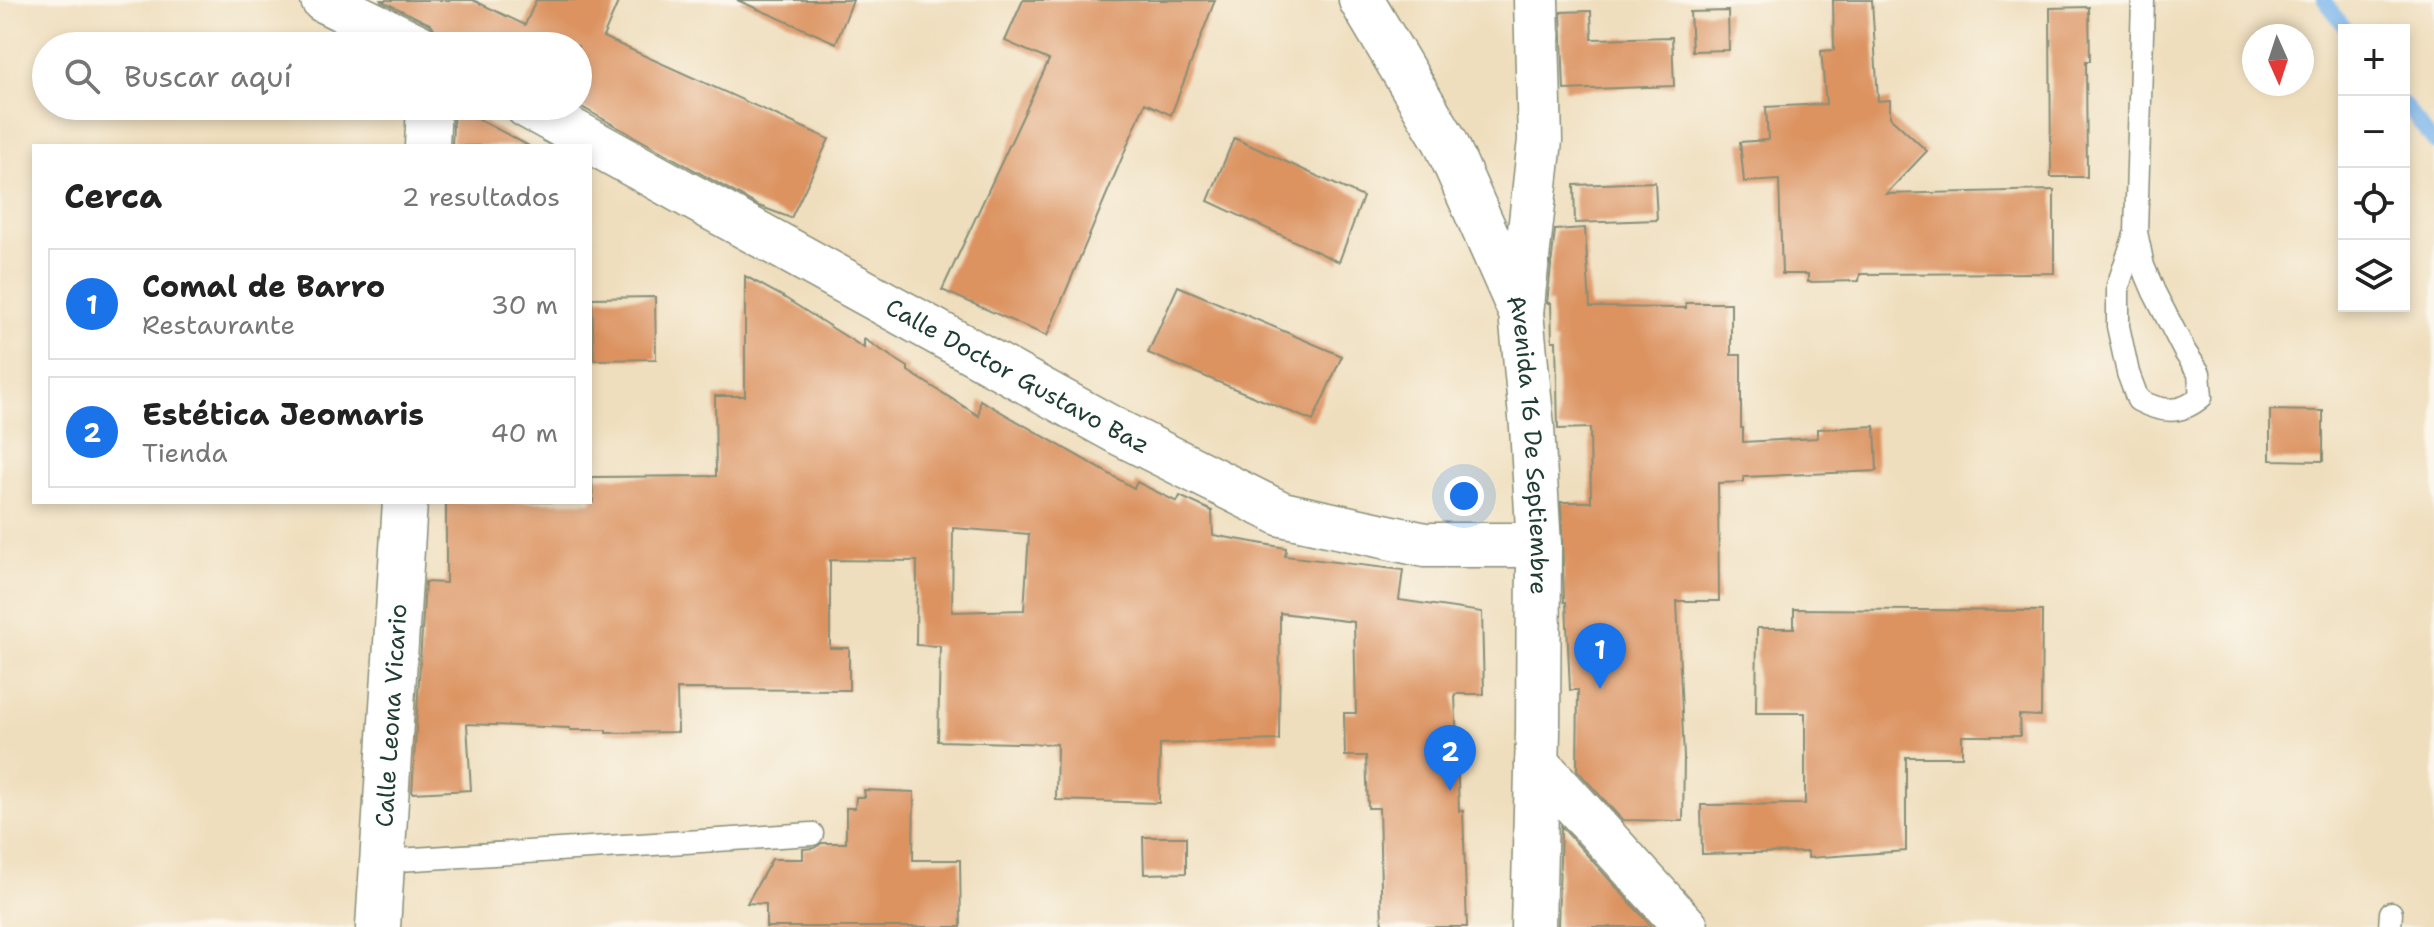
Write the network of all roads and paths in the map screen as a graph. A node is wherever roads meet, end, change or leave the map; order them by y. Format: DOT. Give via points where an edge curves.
graph roads {
  1 [pos="323,0"];
  2 [pos="1361,0"];
  3 [pos="1536,0"];
  4 [pos="2143,0"];
  5 [pos="389,32"];
  6 [pos="428,120"];
  7 [pos="552,120"];
  8 [pos="427,144"];
  9 [pos="2136,232"];
  10 [pos="1521,313"];
  11 [pos="405,504"];
  12 [pos="1539,545"];
  13 [pos="1537,763"];
  14 [pos="812,834"];
  15 [pos="382,861"];
  16 [pos="378,927"];
  17 [pos="1533,927"];
  18 [pos="1686,927"];
  1 -- 5 [label="main road"];
  2 -- 10 [label="main road, Avenida 16 De Septiembre" via="1445,141"];
  3 -- 10 [label="main road" via="1540,140"];
  4 -- 9 [label="lane"];
  6 -- 8 [label="main road"];
  7 -- 12 [label="main road, Calle Doctor Gustavo Baz" via="1118,432 1282,514 1425,545"];
  9 -- 9 [label="lane" via="2118,286 2118,326 2128,373 2138,400 2156,409 2188,408 2201,397 2199,373 2154,292"];
  10 -- 12 [label="main road, Avenida 16 De Septiembre"];
  11 -- 15 [label="main road, Calle Leona Vicario"];
  12 -- 13 [label="main road, Avenida 16 De Septiembre"];
  13 -- 17 [label="main road, Avenida 16 De Septiembre"];
  13 -- 18 [label="main road"];
  14 -- 15 [label="lane"];
  15 -- 16 [label="main road, Calle Leona Vicario"];
}
